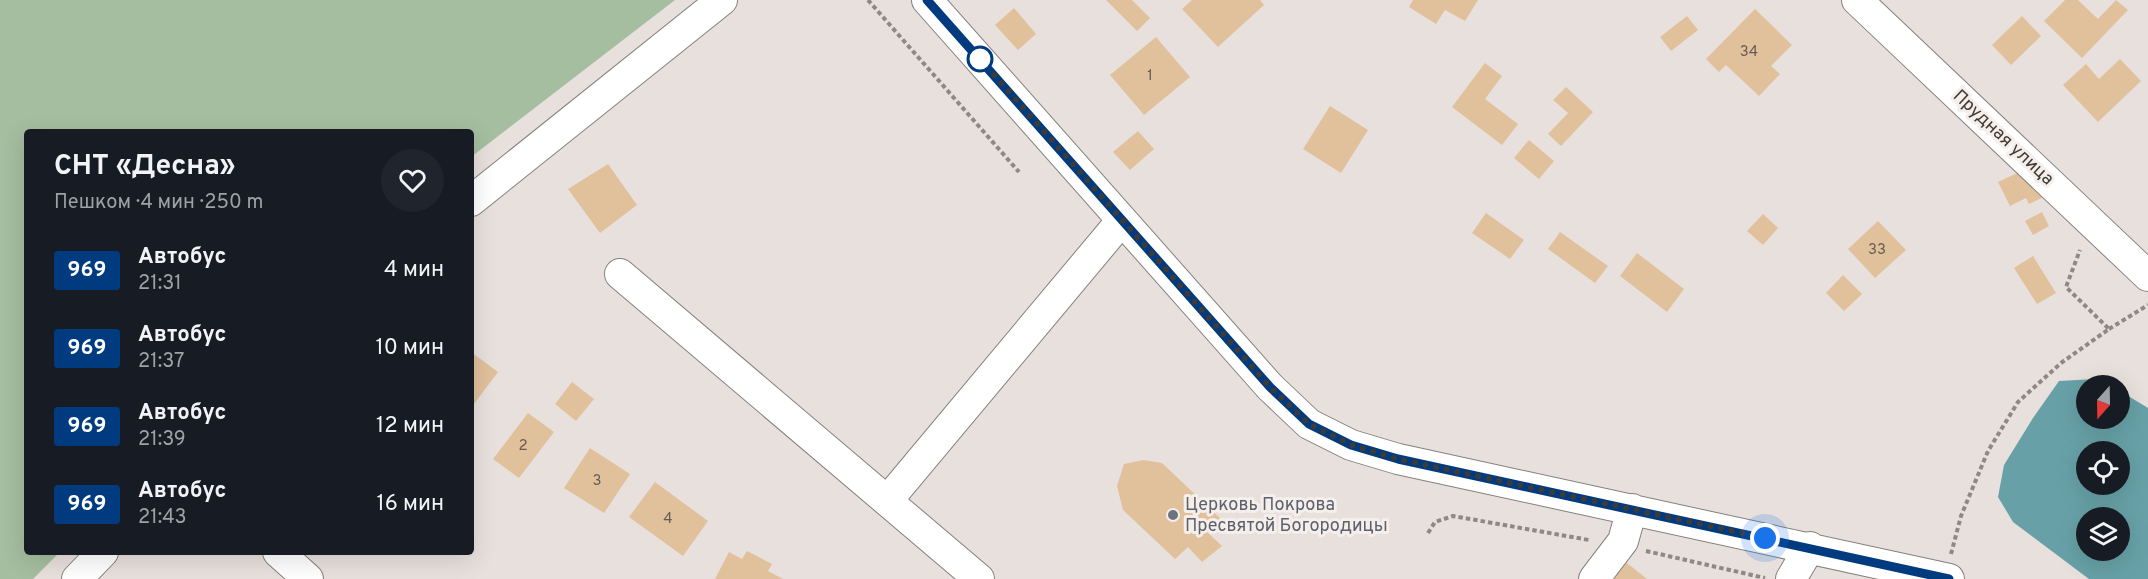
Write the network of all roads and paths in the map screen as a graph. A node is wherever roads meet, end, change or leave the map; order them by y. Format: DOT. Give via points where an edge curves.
graph roads {
  1 [pos="722,0"];
  2 [pos="868,0"];
  3 [pos="927,0"];
  4 [pos="1857,0"];
  5 [pos="1019,172"];
  6 [pos="474,199"];
  7 [pos="1122,220"];
  8 [pos="2091,221"];
  9 [pos="620,274"];
  10 [pos="2148,276"];
  11 [pos="2148,304"];
  12 [pos="2109,329"];
  13 [pos="887,501"];
  14 [pos="1632,509"];
  15 [pos="1810,547"];
  16 [pos="100,555"];
  17 [pos="281,555"];
  18 [pos="1950,568"];
  19 [pos="76,579"];
  20 [pos="308,579"];
  21 [pos="979,579"];
  22 [pos="1594,579"];
  23 [pos="1791,579"];
  1 -- 6 [label="street"];
  2 -- 5 [label="path"];
  3 -- 7 [label="street"];
  4 -- 8 [label="street, Прудная улица"];
  7 -- 13 [label="street"];
  7 -- 14 [label="street" via="1270,387 1309,424 1351,445 1398,459"];
  8 -- 10 [label="street, Прудная улица"];
  8 -- 12 [label="path" via="2066,287"];
  9 -- 13 [label="street"];
  11 -- 12 [label="path"];
  12 -- 18 [label="path" via="2061,363 2018,402 1988,451 1961,516"];
  13 -- 21 [label="street"];
  14 -- 15 [label="street"];
  14 -- 22 [label="street" via="1623,541"];
  15 -- 18 [label="street"];
  15 -- 23 [label="street"];
  16 -- 19 [label="street"];
  17 -- 20 [label="street"];
}
